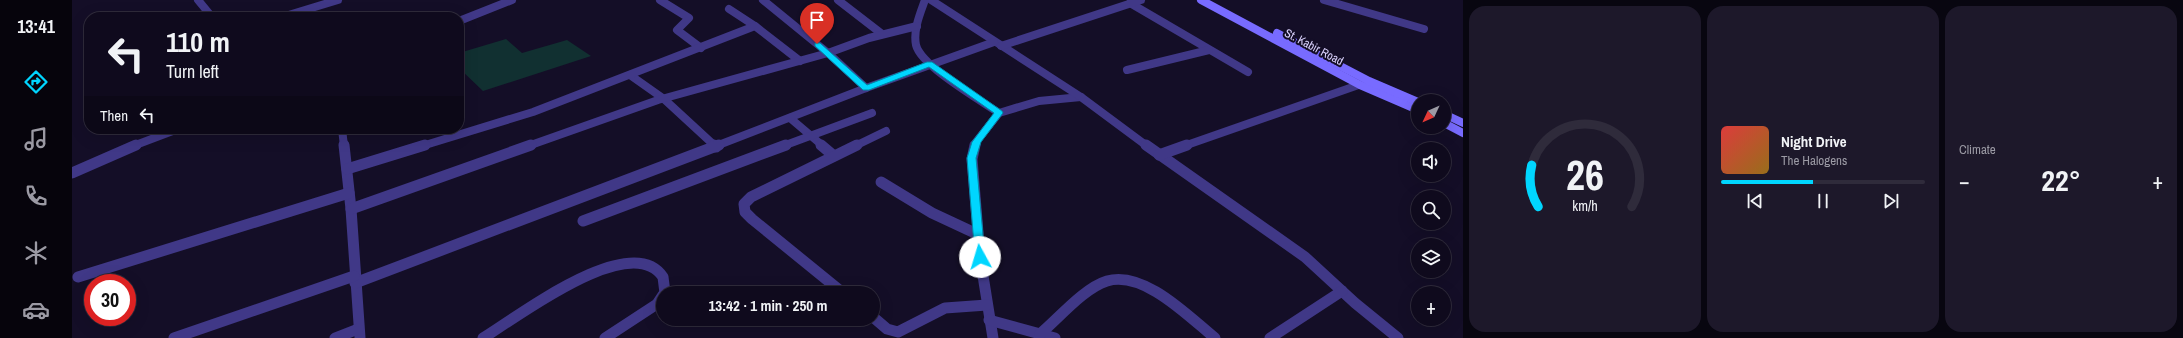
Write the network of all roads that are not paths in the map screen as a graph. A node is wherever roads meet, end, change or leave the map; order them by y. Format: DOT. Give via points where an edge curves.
graph roads {
  1 [pos="198,0"];
  2 [pos="338,0"];
  3 [pos="512,0"];
  4 [pos="660,0"];
  5 [pos="763,0"];
  6 [pos="838,0"];
  7 [pos="925,0"];
  8 [pos="931,0"];
  9 [pos="1141,0"];
  10 [pos="1201,0"];
  11 [pos="1215,0"];
  12 [pos="1324,0"];
  13 [pos="1130,4"];
  14 [pos="729,9"];
  15 [pos="208,12"];
  16 [pos="298,12"];
  17 [pos="464,19"];
  18 [pos="755,26"];
  19 [pos="917,26"];
  20 [pos="1424,29"];
  21 [pos="882,34"];
  22 [pos="998,44"];
  23 [pos="701,48"];
  24 [pos="1209,50"];
  25 [pos="828,53"];
  26 [pos="800,61"];
  27 [pos="930,64"];
  28 [pos="1127,70"];
  29 [pos="1248,72"];
  30 [pos="630,75"];
  31 [pos="1365,83"];
  32 [pos="866,88"];
  33 [pos="1081,97"];
  34 [pos="664,99"];
  35 [pos="1411,99"];
  36 [pos="1411,106"];
  37 [pos="872,113"];
  38 [pos="999,113"];
  39 [pos="1451,117"];
  40 [pos="790,118"];
  41 [pos="1463,123"];
  42 [pos="1451,126"];
  43 [pos="886,131"];
  44 [pos="1463,132"];
  45 [pos="464,133"];
  46 [pos="165,134"];
  47 [pos="343,134"];
  48 [pos="461,134"];
  49 [pos="811,136"];
  50 [pos="716,146"];
  51 [pos="1160,155"];
  52 [pos="834,156"];
  53 [pos="347,169"];
  54 [pos="72,172"];
  55 [pos="881,182"];
  56 [pos="349,193"];
  57 [pos="351,209"];
  58 [pos="583,221"];
  59 [pos="977,234"];
  60 [pos="78,277"];
  61 [pos="355,279"];
  62 [pos="665,286"];
  63 [pos="835,286"];
  64 [pos="1342,291"];
  65 [pos="656,304"];
  66 [pos="987,306"];
  67 [pos="989,320"];
  68 [pos="880,323"];
  69 [pos="359,334"];
  70 [pos="1040,334"];
  71 [pos="174,338"];
  72 [pos="335,338"];
  73 [pos="483,338"];
  74 [pos="605,338"];
  75 [pos="993,338"];
  76 [pos="1055,338"];
  77 [pos="1215,338"];
  78 [pos="1270,338"];
  79 [pos="1398,338"];
  1 -- 15 [label="street"];
  2 -- 16 [label="street"];
  3 -- 17 [label="street"];
  4 -- 23 [label="street" via="689,18 690,20 679,26 678,30"];
  5 -- 25 [label="street"];
  6 -- 21 [label="street"];
  7 -- 19 [label="street"];
  8 -- 22 [label="street"];
  9 -- 13 [label="street"];
  10 -- 31 [label="main road, St. Kabir Road"];
  11 -- 31 [label="main road, St. Kabir Road"];
  12 -- 20 [label="street"];
  13 -- 22 [label="street"];
  13 -- 24 [label="street"];
  14 -- 18 [label="street"];
  18 -- 23 [label="street"];
  18 -- 26 [label="street"];
  19 -- 21 [label="street"];
  19 -- 27 [label="street" via="918,51"];
  21 -- 25 [label="street"];
  22 -- 27 [label="street"];
  22 -- 33 [label="street"];
  23 -- 30 [label="street"];
  24 -- 28 [label="street"];
  24 -- 29 [label="street"];
  25 -- 26 [label="street"];
  25 -- 32 [label="street"];
  26 -- 34 [label="street"];
  27 -- 32 [label="street"];
  27 -- 38 [label="street"];
  30 -- 34 [label="street"];
  30 -- 45 [label="street" via="533,112"];
  31 -- 35 [label="main road, St. Kabir Road"];
  31 -- 36 [label="main road, St. Kabir Road"];
  31 -- 51 [label="street"];
  32 -- 40 [label="street"];
  33 -- 38 [label="street" via="1032,101"];
  33 -- 51 [label="street"];
  34 -- 50 [label="street"];
  34 -- 57 [label="street"];
  37 -- 49 [label="street"];
  38 -- 59 [label="street" via="976,142 972,158"];
  39 -- 41 [label="main road"];
  40 -- 49 [label="street"];
  40 -- 50 [label="street"];
  42 -- 44 [label="main road"];
  43 -- 52 [label="street"];
  46 -- 54 [label="street"];
  47 -- 53 [label="street"];
  48 -- 53 [label="street"];
  49 -- 52 [label="street"];
  49 -- 58 [label="street"];
  50 -- 61 [label="street"];
  51 -- 64 [label="street" via="1305,257"];
  52 -- 63 [label="street" via="750,197 744,204 745,212"];
  53 -- 56 [label="street"];
  55 -- 59 [label="street" via="932,213"];
  56 -- 57 [label="street"];
  56 -- 60 [label="street"];
  57 -- 61 [label="street"];
  59 -- 66 [label="street"];
  61 -- 69 [label="street"];
  61 -- 71 [label="street"];
  62 -- 73 [label="street" via="660,273 640,262 610,266 563,290"];
  64 -- 78 [label="street"];
  64 -- 79 [label="street"];
  65 -- 74 [label="street"];
  66 -- 67 [label="street"];
  66 -- 68 [label="street" via="945,308 898,332 887,329"];
  67 -- 70 [label="street"];
  67 -- 75 [label="street"];
  69 -- 72 [label="street"];
  70 -- 76 [label="street"];
  70 -- 77 [label="street" via="1094,288 1107,281 1121,278 1135,280 1151,288"];
}
